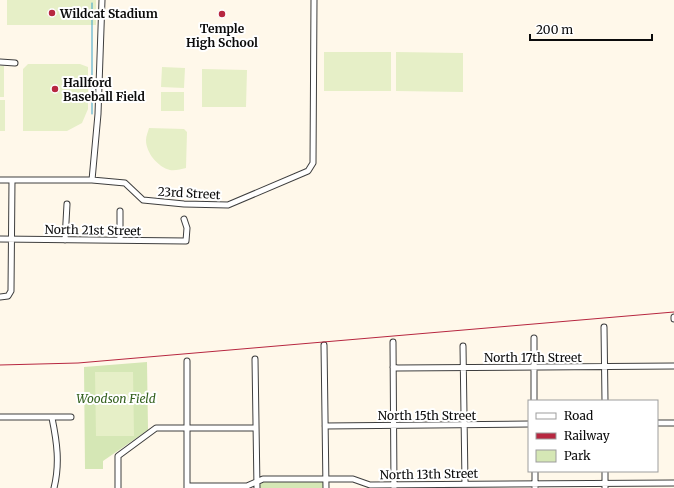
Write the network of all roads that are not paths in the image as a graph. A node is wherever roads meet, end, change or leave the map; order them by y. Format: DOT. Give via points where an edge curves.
graph roads {
  1 [pos="102,0"];
  2 [pos="314,0"];
  3 [pos="0,62"];
  4 [pos="15,63"];
  5 [pos="0,180"];
  6 [pos="12,180"];
  7 [pos="92,180"];
  8 [pos="67,204"];
  9 [pos="120,210"];
  10 [pos="184,219"];
  11 [pos="0,239"];
  12 [pos="11,239"];
  13 [pos="66,240"];
  14 [pos="120,240"];
  15 [pos="0,297"];
  16 [pos="604,327"];
  17 [pos="534,338"];
  18 [pos="393,342"];
  19 [pos="324,345"];
  20 [pos="464,346"];
  21 [pos="255,359"];
  22 [pos="187,361"];
  23 [pos="674,366"];
  24 [pos="393,367"];
  25 [pos="534,367"];
  26 [pos="604,367"];
  27 [pos="464,368"];
  28 [pos="534,400"];
  29 [pos="604,400"];
  30 [pos="0,417"];
  31 [pos="71,417"];
  32 [pos="52,418"];
  33 [pos="658,423"];
  34 [pos="674,423"];
  35 [pos="528,424"];
  36 [pos="464,425"];
  37 [pos="325,426"];
  38 [pos="394,426"];
  39 [pos="256,428"];
  40 [pos="187,429"];
  41 [pos="534,472"];
  42 [pos="605,472"];
  43 [pos="325,479"];
  44 [pos="465,483"];
  45 [pos="674,483"];
  46 [pos="257,485"];
  47 [pos="605,485"];
  48 [pos="394,486"];
  49 [pos="535,486"];
  50 [pos="187,487"];
  51 [pos="54,488"];
  52 [pos="118,488"];
  53 [pos="326,488"];
  1 -- 7 [label="street" via="98,114"];
  2 -- 7 [label="street, 23rd Street" via="313,163 308,171 228,205 143,200 125,183"];
  3 -- 4 [label="street"];
  5 -- 6 [label="street, 23rd Street"];
  6 -- 7 [label="street, 23rd Street"];
  6 -- 12 [label="street"];
  8 -- 13 [label="street"];
  9 -- 14 [label="street"];
  10 -- 14 [label="street, North 21st Street" via="187,228 186,241"];
  11 -- 12 [label="street, North 21st Street"];
  12 -- 13 [label="street, North 21st Street"];
  12 -- 15 [label="street" via="11,291 8,296"];
  13 -- 14 [label="street, North 21st Street"];
  16 -- 26 [label="street"];
  17 -- 25 [label="street"];
  18 -- 24 [label="street"];
  19 -- 37 [label="street"];
  20 -- 27 [label="street"];
  21 -- 39 [label="street"];
  22 -- 40 [label="street"];
  23 -- 26 [label="street, North 17th Street"];
  24 -- 27 [label="street, North 17th Street"];
  24 -- 38 [label="street"];
  25 -- 26 [label="street, North 17th Street"];
  25 -- 27 [label="street, North 17th Street"];
  25 -- 28 [label="street"];
  26 -- 29 [label="street"];
  27 -- 36 [label="street"];
  30 -- 32 [label="street"];
  31 -- 32 [label="street"];
  32 -- 51 [label="street" via="58,448"];
  33 -- 34 [label="street"];
  35 -- 36 [label="street, North 15th Street"];
  36 -- 38 [label="street, North 15th Street"];
  36 -- 44 [label="street"];
  37 -- 38 [label="street, North 15th Street"];
  37 -- 43 [label="street"];
  38 -- 48 [label="street"];
  39 -- 40 [label="street"];
  39 -- 46 [label="street"];
  40 -- 50 [label="street"];
  40 -- 52 [label="street" via="156,428 118,456"];
  41 -- 49 [label="street"];
  42 -- 47 [label="street"];
  43 -- 46 [label="street, North 13th Street" via="263,479"];
  43 -- 48 [label="street, North 13th Street" via="353,479 370,485"];
  43 -- 53 [label="street"];
  44 -- 48 [label="street, North 13th Street"];
  44 -- 49 [label="street, North 13th Street"];
  45 -- 47 [label="street, North 13th Street"];
  46 -- 50 [label="street, North 13th Street"];
  47 -- 49 [label="street, North 13th Street"];
}
